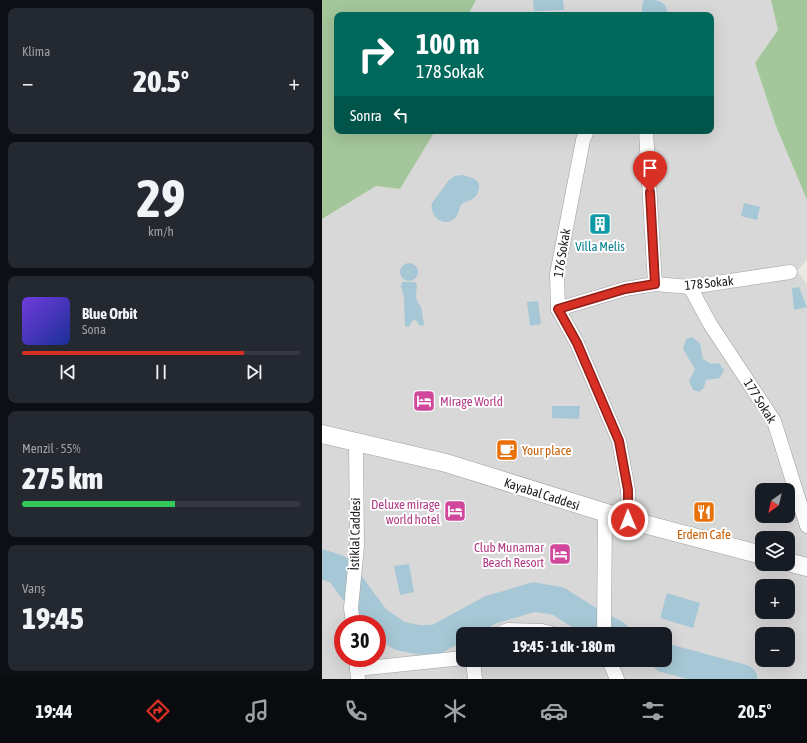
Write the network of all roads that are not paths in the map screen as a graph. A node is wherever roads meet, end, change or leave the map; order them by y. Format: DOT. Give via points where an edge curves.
graph roads {
  1 [pos="646,134"];
  2 [pos="585,135"];
  3 [pos="790,272"];
  4 [pos="655,284"];
  5 [pos="690,287"];
  6 [pos="558,309"];
  7 [pos="322,434"];
  8 [pos="356,443"];
  9 [pos="605,514"];
  10 [pos="628,520"];
  11 [pos="807,526"];
  12 [pos="755,553"];
  13 [pos="795,564"];
  14 [pos="807,567"];
  15 [pos="352,615"];
  16 [pos="604,627"];
  17 [pos="456,659"];
  18 [pos="474,667"];
  19 [pos="612,667"];
  20 [pos="357,669"];
  21 [pos="475,679"];
  22 [pos="617,679"];
  1 -- 4 [label="street"];
  2 -- 6 [label="street, 176 Sokak" via="557,274"];
  3 -- 5 [label="street, 178 Sokak"];
  4 -- 5 [label="street, 178 Sokak"];
  4 -- 6 [label="street, 178 Sokak" via="625,289"];
  5 -- 11 [label="street, 177 Sokak" via="710,324 774,422"];
  6 -- 10 [label="street, 176 Sokak" via="577,343 619,441 628,490"];
  7 -- 8 [label="street, Kayabal Caddesi"];
  8 -- 9 [label="street, Kayabal Caddesi" via="446,463"];
  8 -- 15 [label="street, İstiklal Caddesi" via="357,546"];
  9 -- 10 [label="street, Kayabal Caddesi"];
  9 -- 16 [label="street"];
  10 -- 12 [label="street, Kayabal Caddesi"];
  13 -- 14 [label="street"];
  17 -- 20 [label="street"];
  18 -- 21 [label="street"];
  19 -- 22 [label="street"];
}
